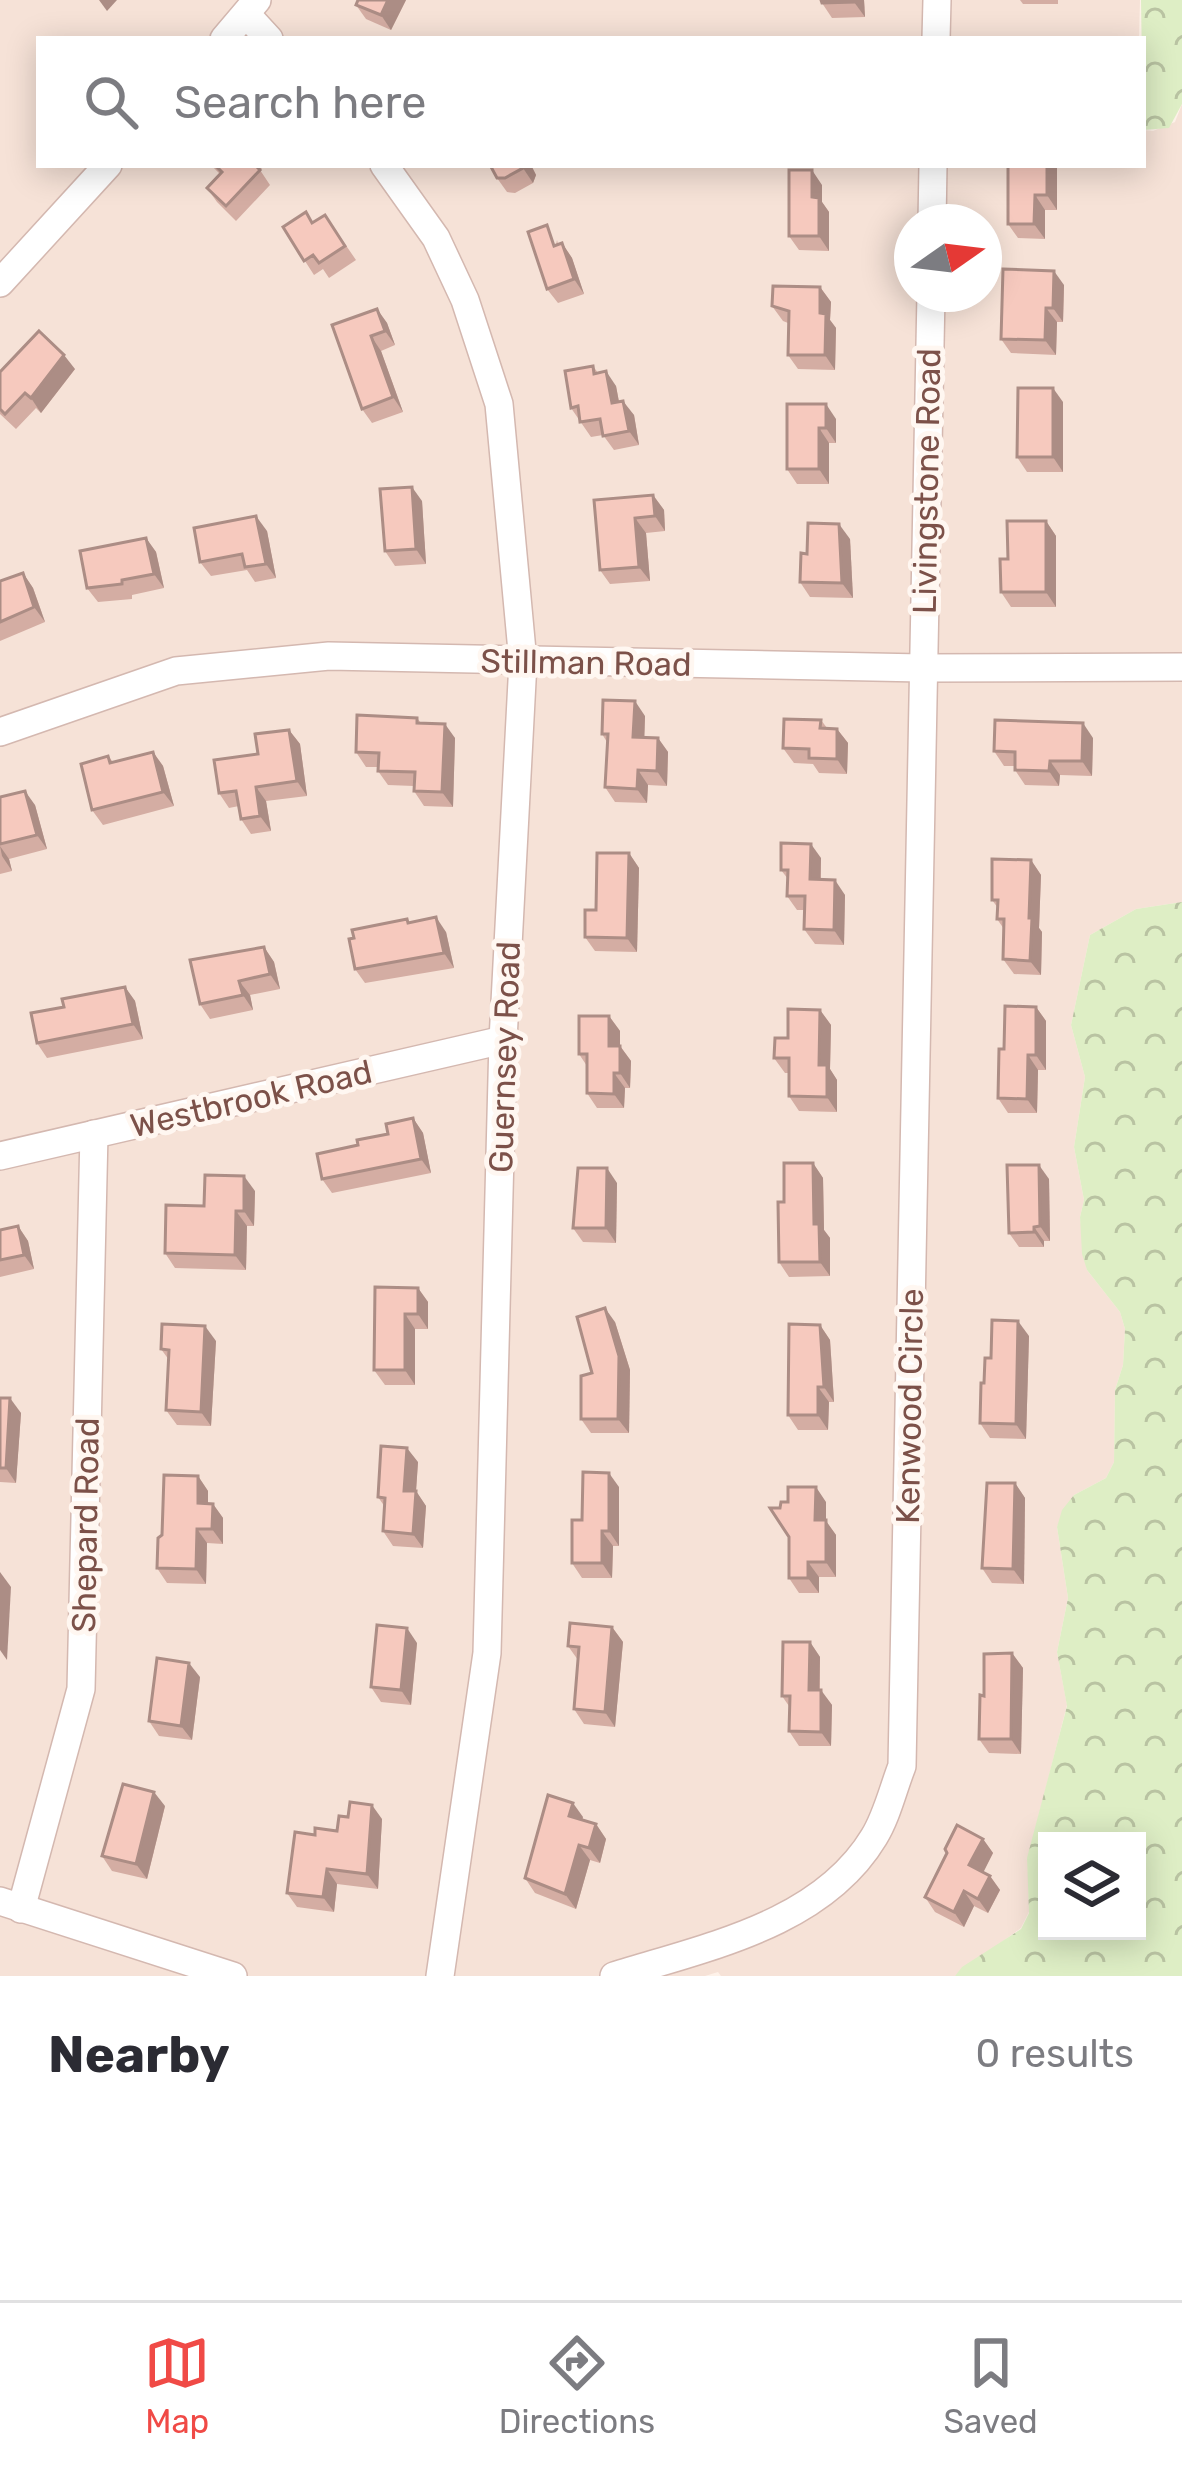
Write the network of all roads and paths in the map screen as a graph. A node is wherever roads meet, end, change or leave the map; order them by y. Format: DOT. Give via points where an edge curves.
graph roads {
  1 [pos="937,0"];
  2 [pos="252,7"];
  3 [pos="227,36"];
  4 [pos="267,36"];
  5 [pos="936,36"];
  6 [pos="105,168"];
  7 [pos="386,168"];
  8 [pos="933,168"];
  9 [pos="932,204"];
  10 [pos="0,283"];
  11 [pos="931,312"];
  12 [pos="523,662"];
  13 [pos="1182,667"];
  14 [pos="922,668"];
  15 [pos="0,732"];
  16 [pos="503,1040"];
  17 [pos="94,1134"];
  18 [pos="0,1156"];
  19 [pos="11,1905"];
  20 [pos="233,1976"];
  21 [pos="440,1976"];
  22 [pos="614,1976"];
  1 -- 5 [label="street"];
  2 -- 3 [label="street"];
  2 -- 4 [label="street"];
  6 -- 10 [label="street"];
  7 -- 12 [label="street, Guernsey Road" via="436,238 499,404"];
  8 -- 9 [label="street"];
  11 -- 14 [label="street, Livingstone Road"];
  12 -- 14 [label="street, Stillman Road"];
  12 -- 15 [label="street, Stillman Road" via="328,656 176,671"];
  12 -- 16 [label="street, Guernsey Road"];
  13 -- 14 [label="street, Stillman Road"];
  14 -- 22 [label="street, Kenwood Circle" via="902,1766 875,1836 835,1885 760,1930"];
  16 -- 17 [label="street, Westbrook Road"];
  16 -- 21 [label="street, Guernsey Road" via="487,1653"];
  17 -- 18 [label="street, Westbrook Road"];
  17 -- 19 [label="street, Shepard Road" via="81,1689"];
  19 -- 20 [label="street"];
}
